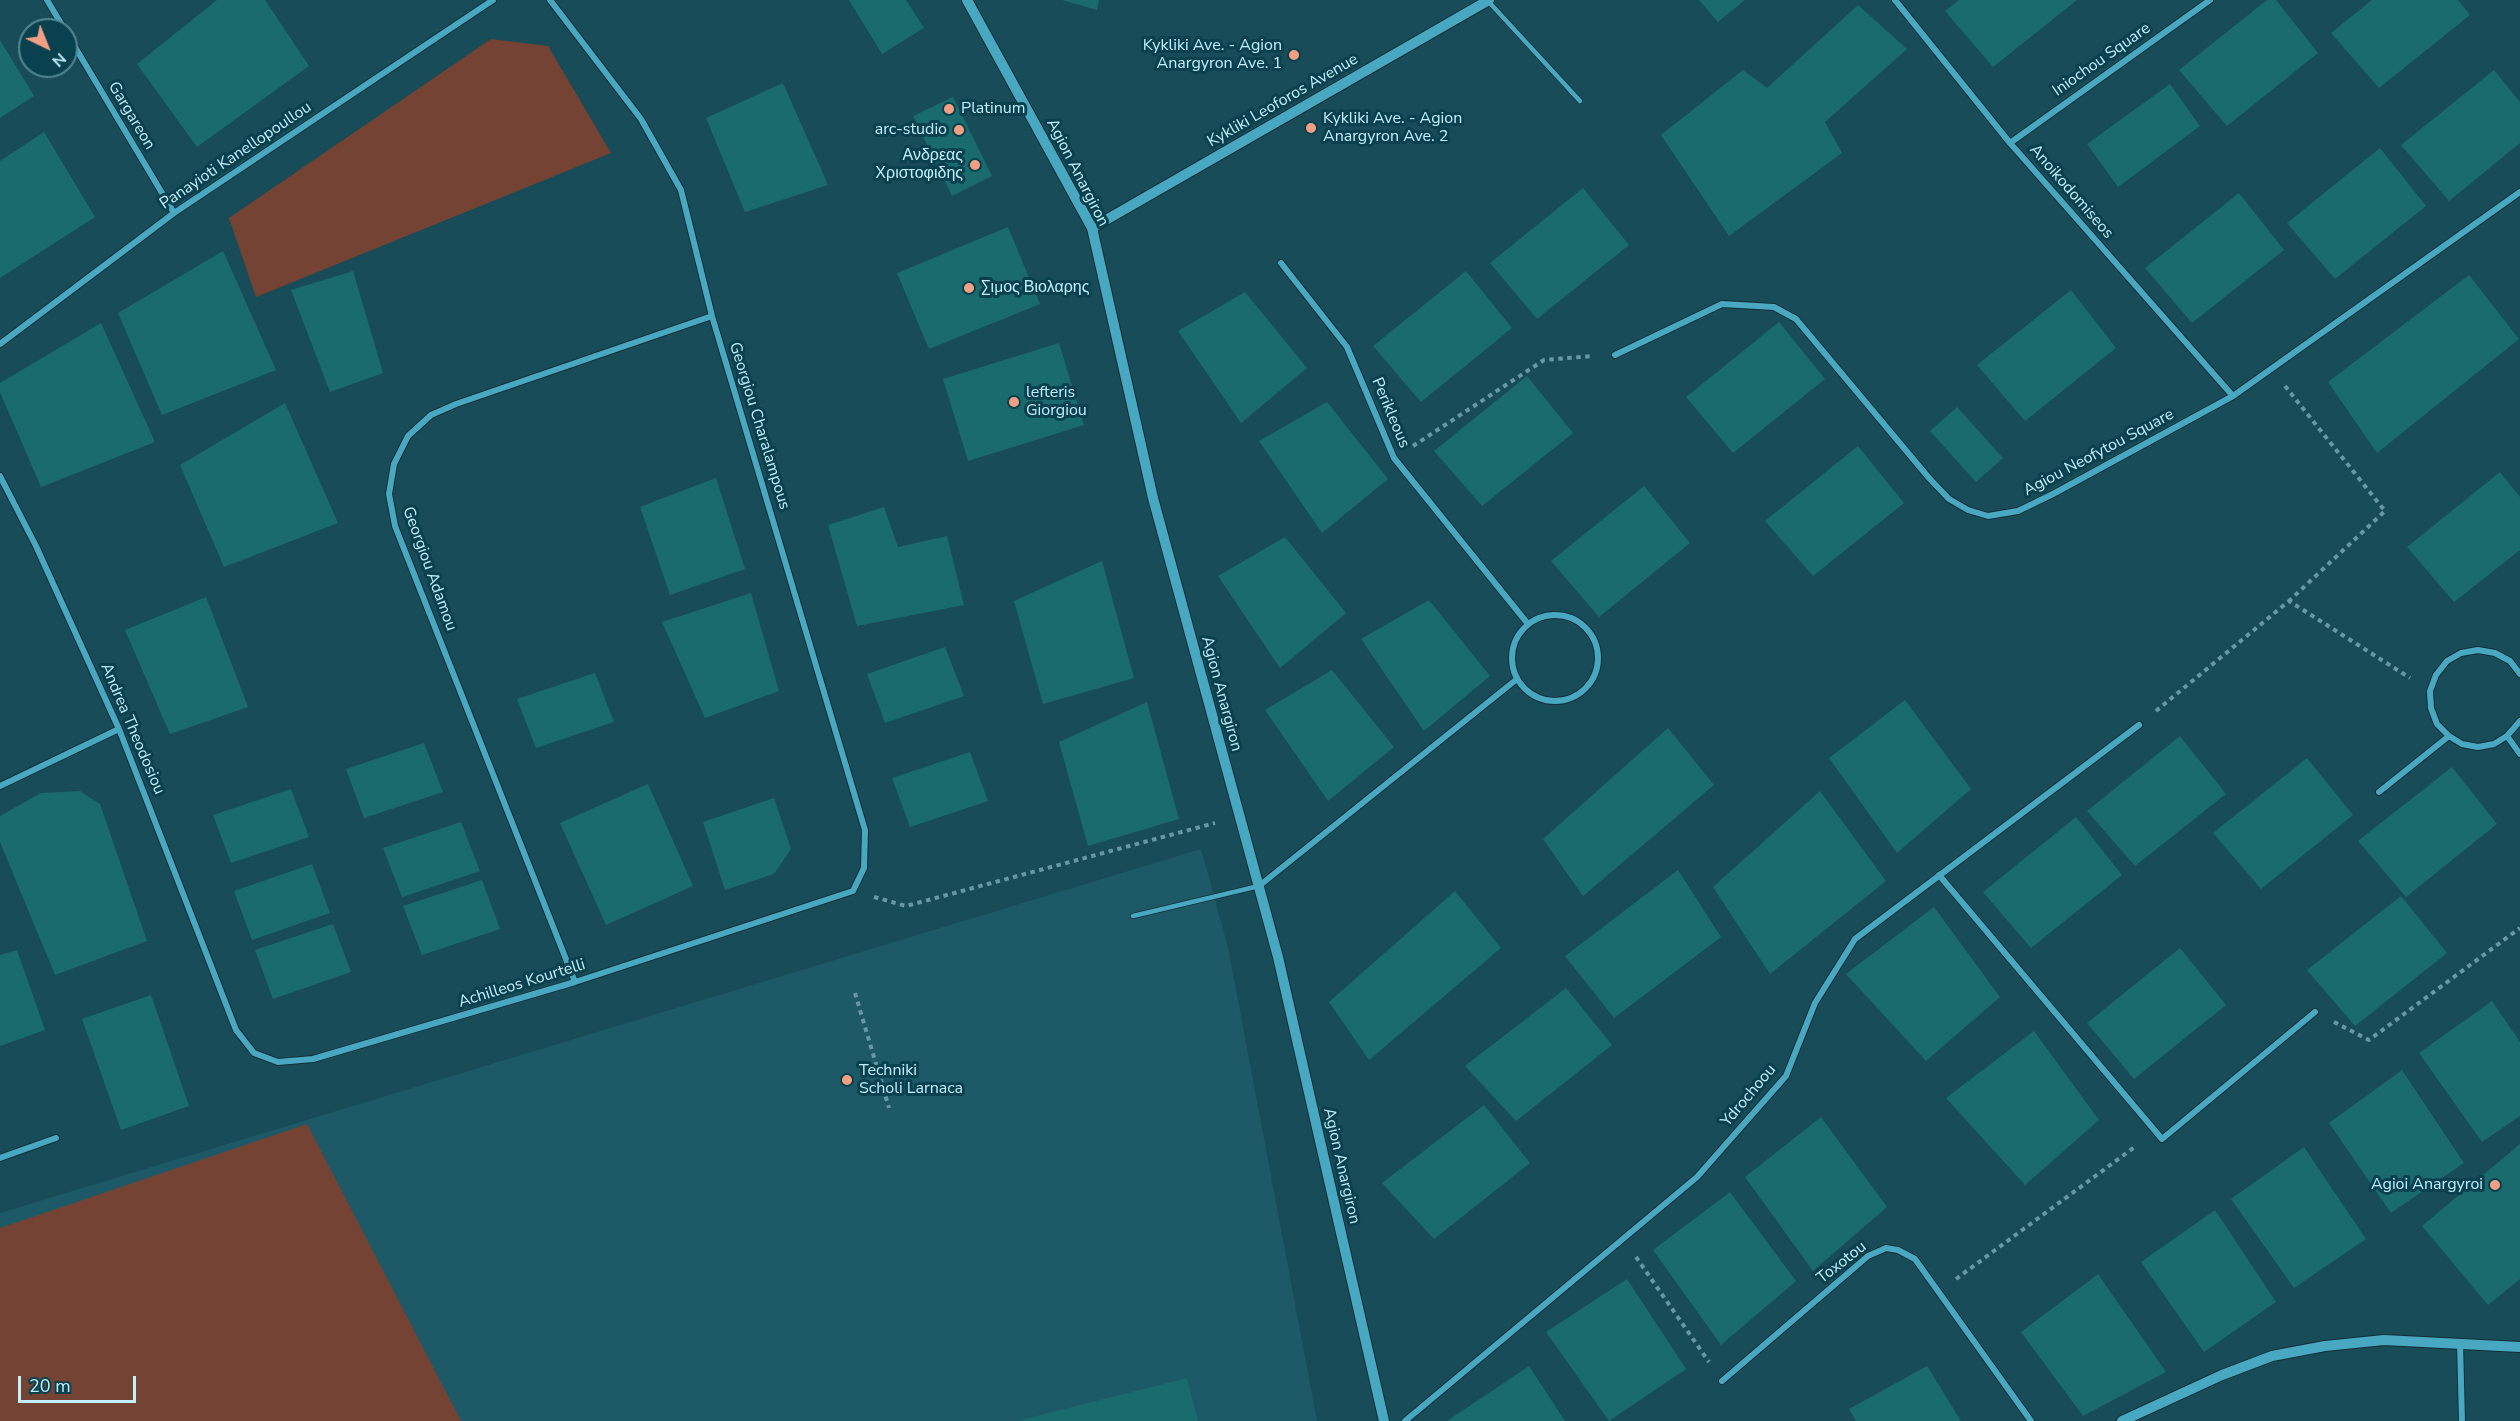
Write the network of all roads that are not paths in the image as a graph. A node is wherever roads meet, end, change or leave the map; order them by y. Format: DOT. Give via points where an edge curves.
graph roads {
  1 [pos="47,0"];
  2 [pos="493,0"];
  3 [pos="550,0"];
  4 [pos="967,0"];
  5 [pos="1488,0"];
  6 [pos="1895,0"];
  7 [pos="2210,0"];
  8 [pos="57,18"];
  9 [pos="78,53"];
  10 [pos="1580,101"];
  11 [pos="2010,142"];
  12 [pos="2520,192"];
  13 [pos="174,213"];
  14 [pos="1092,228"];
  15 [pos="1281,262"];
  16 [pos="712,316"];
  17 [pos="0,344"];
  18 [pos="1614,354"];
  19 [pos="2233,396"];
  20 [pos="0,476"];
  21 [pos="1528,624"];
  22 [pos="2520,674"];
  23 [pos="1517,679"];
  24 [pos="2520,722"];
  25 [pos="2139,725"];
  26 [pos="120,729"];
  27 [pos="2449,736"];
  28 [pos="2507,736"];
  29 [pos="2520,753"];
  30 [pos="0,786"];
  31 [pos="2379,792"];
  32 [pos="1939,875"];
  33 [pos="1258,886"];
  34 [pos="853,891"];
  35 [pos="1133,916"];
  36 [pos="575,982"];
  37 [pos="223,1000"];
  38 [pos="2315,1012"];
  39 [pos="56,1138"];
  40 [pos="0,1158"];
  41 [pos="2460,1342"];
  42 [pos="2520,1347"];
  43 [pos="1722,1381"];
  44 [pos="1384,1421"];
  45 [pos="1405,1421"];
  46 [pos="2031,1421"];
  47 [pos="2122,1421"];
  48 [pos="2462,1421"];
  1 -- 8 [label="street, Gargareon"];
  2 -- 13 [label="street, Panayioti Kanellopoullou"];
  3 -- 16 [label="street, Georgiou Charalampous" via="641,119 681,190"];
  4 -- 14 [label="street, Agion Anargiron"];
  5 -- 10 [label="lane"];
  5 -- 14 [label="street, Kykliki Leoforos Avenue"];
  6 -- 11 [label="street, Anoikodomiseos"];
  7 -- 11 [label="street, Iniochou Square"];
  9 -- 13 [label="street, Gargareon"];
  11 -- 19 [label="street, Anoikodomiseos"];
  12 -- 19 [label="street, Agiou Neofytou Square"];
  13 -- 17 [label="street, Panayioti Kanellopoullou"];
  14 -- 33 [label="street, Agion Anargiron" via="1153,498"];
  15 -- 21 [label="street, Perikleous" via="1347,346 1394,458"];
  16 -- 34 [label="street, Georgiou Charalampous" via="865,830 864,868"];
  16 -- 36 [label="street, Georgiou Adamou" via="430,415 408,436 394,464 389,494 395,526"];
  18 -- 19 [label="street, Agiou Neofytou Square" via="1722,304 1774,307 1796,319 1949,499 1988,516 2018,511 2053,494"];
  20 -- 26 [label="street, Andrea Theodosiou"];
  21 -- 23 [label="street" via="1512,651"];
  21 -- 23 [label="street" via="1552,615 1578,622 1595,642 1597,668 1582,692 1553,702 1526,691"];
  22 -- 27 [label="street" via="2510,661 2478,650 2461,653 2446,662 2430,691 2437,724"];
  23 -- 33 [label="street"];
  24 -- 28 [label="street"];
  25 -- 32 [label="street, Ydrochoou"];
  26 -- 30 [label="street"];
  26 -- 37 [label="street, Andrea Theodosiou"];
  27 -- 28 [label="street" via="2478,747"];
  27 -- 31 [label="street"];
  28 -- 29 [label="street"];
  32 -- 38 [label="street" via="2162,1139"];
  32 -- 45 [label="street, Ydrochoou" via="1855,939 1815,1003 1786,1076 1696,1177"];
  33 -- 35 [label="lane"];
  33 -- 44 [label="street, Agion Anargiron" via="1278,957"];
  34 -- 36 [label="street, Achilleos Kourtelli"];
  36 -- 37 [label="street, Achilleos Kourtelli" via="313,1059 278,1062 254,1053 236,1030"];
  39 -- 40 [label="street"];
  41 -- 42 [label="street"];
  41 -- 47 [label="street" via="2384,1340 2272,1356"];
  41 -- 48 [label="street"];
  43 -- 46 [label="street, Toxotou" via="1868,1256 1886,1248 1915,1259"];
}
